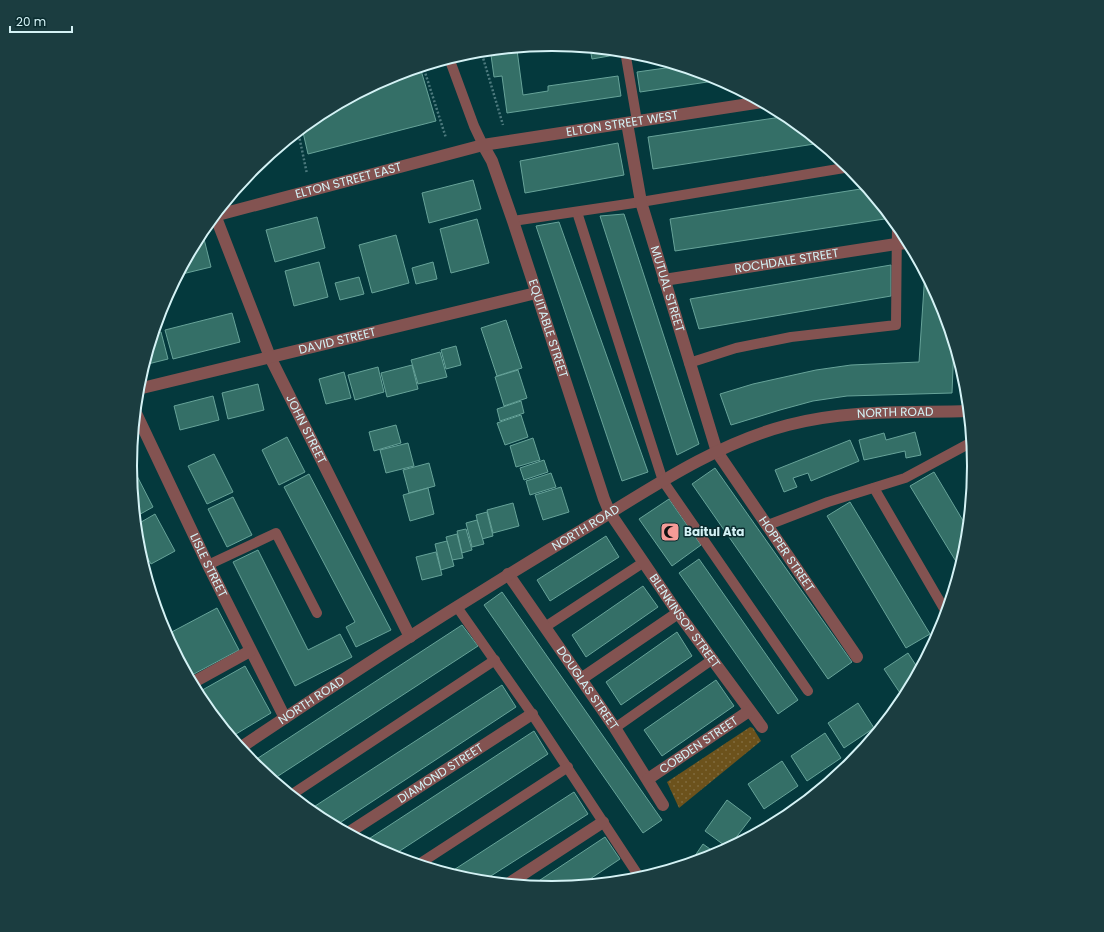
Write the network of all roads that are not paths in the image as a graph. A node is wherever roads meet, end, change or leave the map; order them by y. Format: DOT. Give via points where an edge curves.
graph roads {
  1 [pos="626,58"];
  2 [pos="451,64"];
  3 [pos="753,103"];
  4 [pos="632,122"];
  5 [pos="483,146"];
  6 [pos="841,169"];
  7 [pos="641,202"];
  8 [pos="577,212"];
  9 [pos="222,214"];
  10 [pos="217,221"];
  11 [pos="513,221"];
  12 [pos="896,234"];
  13 [pos="896,244"];
  14 [pos="902,244"];
  15 [pos="664,280"];
  16 [pos="536,293"];
  17 [pos="270,357"];
  18 [pos="689,363"];
  19 [pos="145,387"];
  20 [pos="963,411"];
  21 [pos="140,421"];
  22 [pos="966,445"];
  23 [pos="717,452"];
  24 [pos="663,481"];
  25 [pos="874,488"];
  26 [pos="610,513"];
  27 [pos="768,525"];
  28 [pos="644,562"];
  29 [pos="208,565"];
  30 [pos="508,574"];
  31 [pos="942,606"];
  32 [pos="457,607"];
  33 [pos="317,613"];
  34 [pos="678,613"];
  35 [pos="545,628"];
  36 [pos="410,637"];
  37 [pos="250,651"];
  38 [pos="857,656"];
  39 [pos="713,659"];
  40 [pos="495,660"];
  41 [pos="580,679"];
  42 [pos="197,680"];
  43 [pos="808,691"];
  44 [pos="749,711"];
  45 [pos="532,714"];
  46 [pos="285,718"];
  47 [pos="762,727"];
  48 [pos="615,728"];
  49 [pos="245,745"];
  50 [pos="568,767"];
  51 [pos="648,779"];
  52 [pos="295,792"];
  53 [pos="663,805"];
  54 [pos="603,822"];
  55 [pos="353,830"];
  56 [pos="424,861"];
  57 [pos="634,873"];
  58 [pos="516,879"];
  1 -- 4 [label="lane"];
  2 -- 5 [label="lane"];
  3 -- 4 [label="street, ELTON STREET WEST"];
  4 -- 5 [label="street, ELTON STREET WEST"];
  4 -- 7 [label="street, MUTUAL STREET"];
  5 -- 9 [label="street, ELTON STREET EAST"];
  5 -- 11 [label="street, EQUITABLE STREET" via="492,161"];
  6 -- 7 [label="lane"];
  7 -- 8 [label="lane"];
  7 -- 15 [label="street, MUTUAL STREET"];
  8 -- 11 [label="lane"];
  8 -- 24 [label="lane"];
  10 -- 17 [label="street, JOHN STREET"];
  11 -- 16 [label="street, EQUITABLE STREET"];
  12 -- 13 [label="lane"];
  13 -- 14 [label="street, ROCHDALE STREET"];
  13 -- 15 [label="street, ROCHDALE STREET"];
  13 -- 18 [label="lane" via="896,325 791,337 736,348"];
  15 -- 18 [label="street, MUTUAL STREET"];
  16 -- 17 [label="street, DAVID STREET"];
  16 -- 26 [label="street, EQUITABLE STREET"];
  17 -- 19 [label="street, DAVID STREET"];
  17 -- 36 [label="street, JOHN STREET"];
  18 -- 23 [label="street, MUTUAL STREET"];
  20 -- 23 [label="street, NORTH ROAD" via="867,413 826,417 782,427"];
  21 -- 29 [label="street, LISLE STREET"];
  22 -- 25 [label="lane" via="905,478"];
  23 -- 24 [label="street, NORTH ROAD"];
  23 -- 27 [label="street, HOPPER STREET"];
  24 -- 26 [label="street, NORTH ROAD"];
  24 -- 43 [label="lane"];
  25 -- 27 [label="lane"];
  25 -- 31 [label="lane"];
  26 -- 28 [label="street, BLENKINSOP STREET"];
  26 -- 30 [label="street, NORTH ROAD"];
  27 -- 38 [label="street, HOPPER STREET"];
  28 -- 34 [label="street, BLENKINSOP STREET"];
  28 -- 35 [label="lane"];
  29 -- 33 [label="lane" via="276,533"];
  29 -- 37 [label="street, LISLE STREET"];
  30 -- 32 [label="street, NORTH ROAD"];
  30 -- 35 [label="street, DOUGLAS STREET"];
  32 -- 36 [label="street, NORTH ROAD"];
  32 -- 40 [label="lane"];
  34 -- 39 [label="street, BLENKINSOP STREET"];
  34 -- 41 [label="street"];
  35 -- 41 [label="street, DOUGLAS STREET"];
  36 -- 46 [label="street, NORTH ROAD"];
  37 -- 42 [label="street"];
  37 -- 46 [label="street, LISLE STREET"];
  39 -- 44 [label="street, BLENKINSOP STREET"];
  39 -- 48 [label="lane"];
  40 -- 45 [label="lane"];
  40 -- 52 [label="lane"];
  41 -- 48 [label="street, DOUGLAS STREET"];
  44 -- 47 [label="street, BLENKINSOP STREET"];
  44 -- 51 [label="street, COBDEN STREET"];
  45 -- 50 [label="lane"];
  45 -- 55 [label="street, DIAMOND STREET"];
  46 -- 49 [label="street, NORTH ROAD"];
  48 -- 51 [label="street, DOUGLAS STREET"];
  50 -- 54 [label="lane"];
  50 -- 56 [label="lane"];
  51 -- 53 [label="street, DOUGLAS STREET"];
  54 -- 57 [label="lane"];
  54 -- 58 [label="street"];
}
